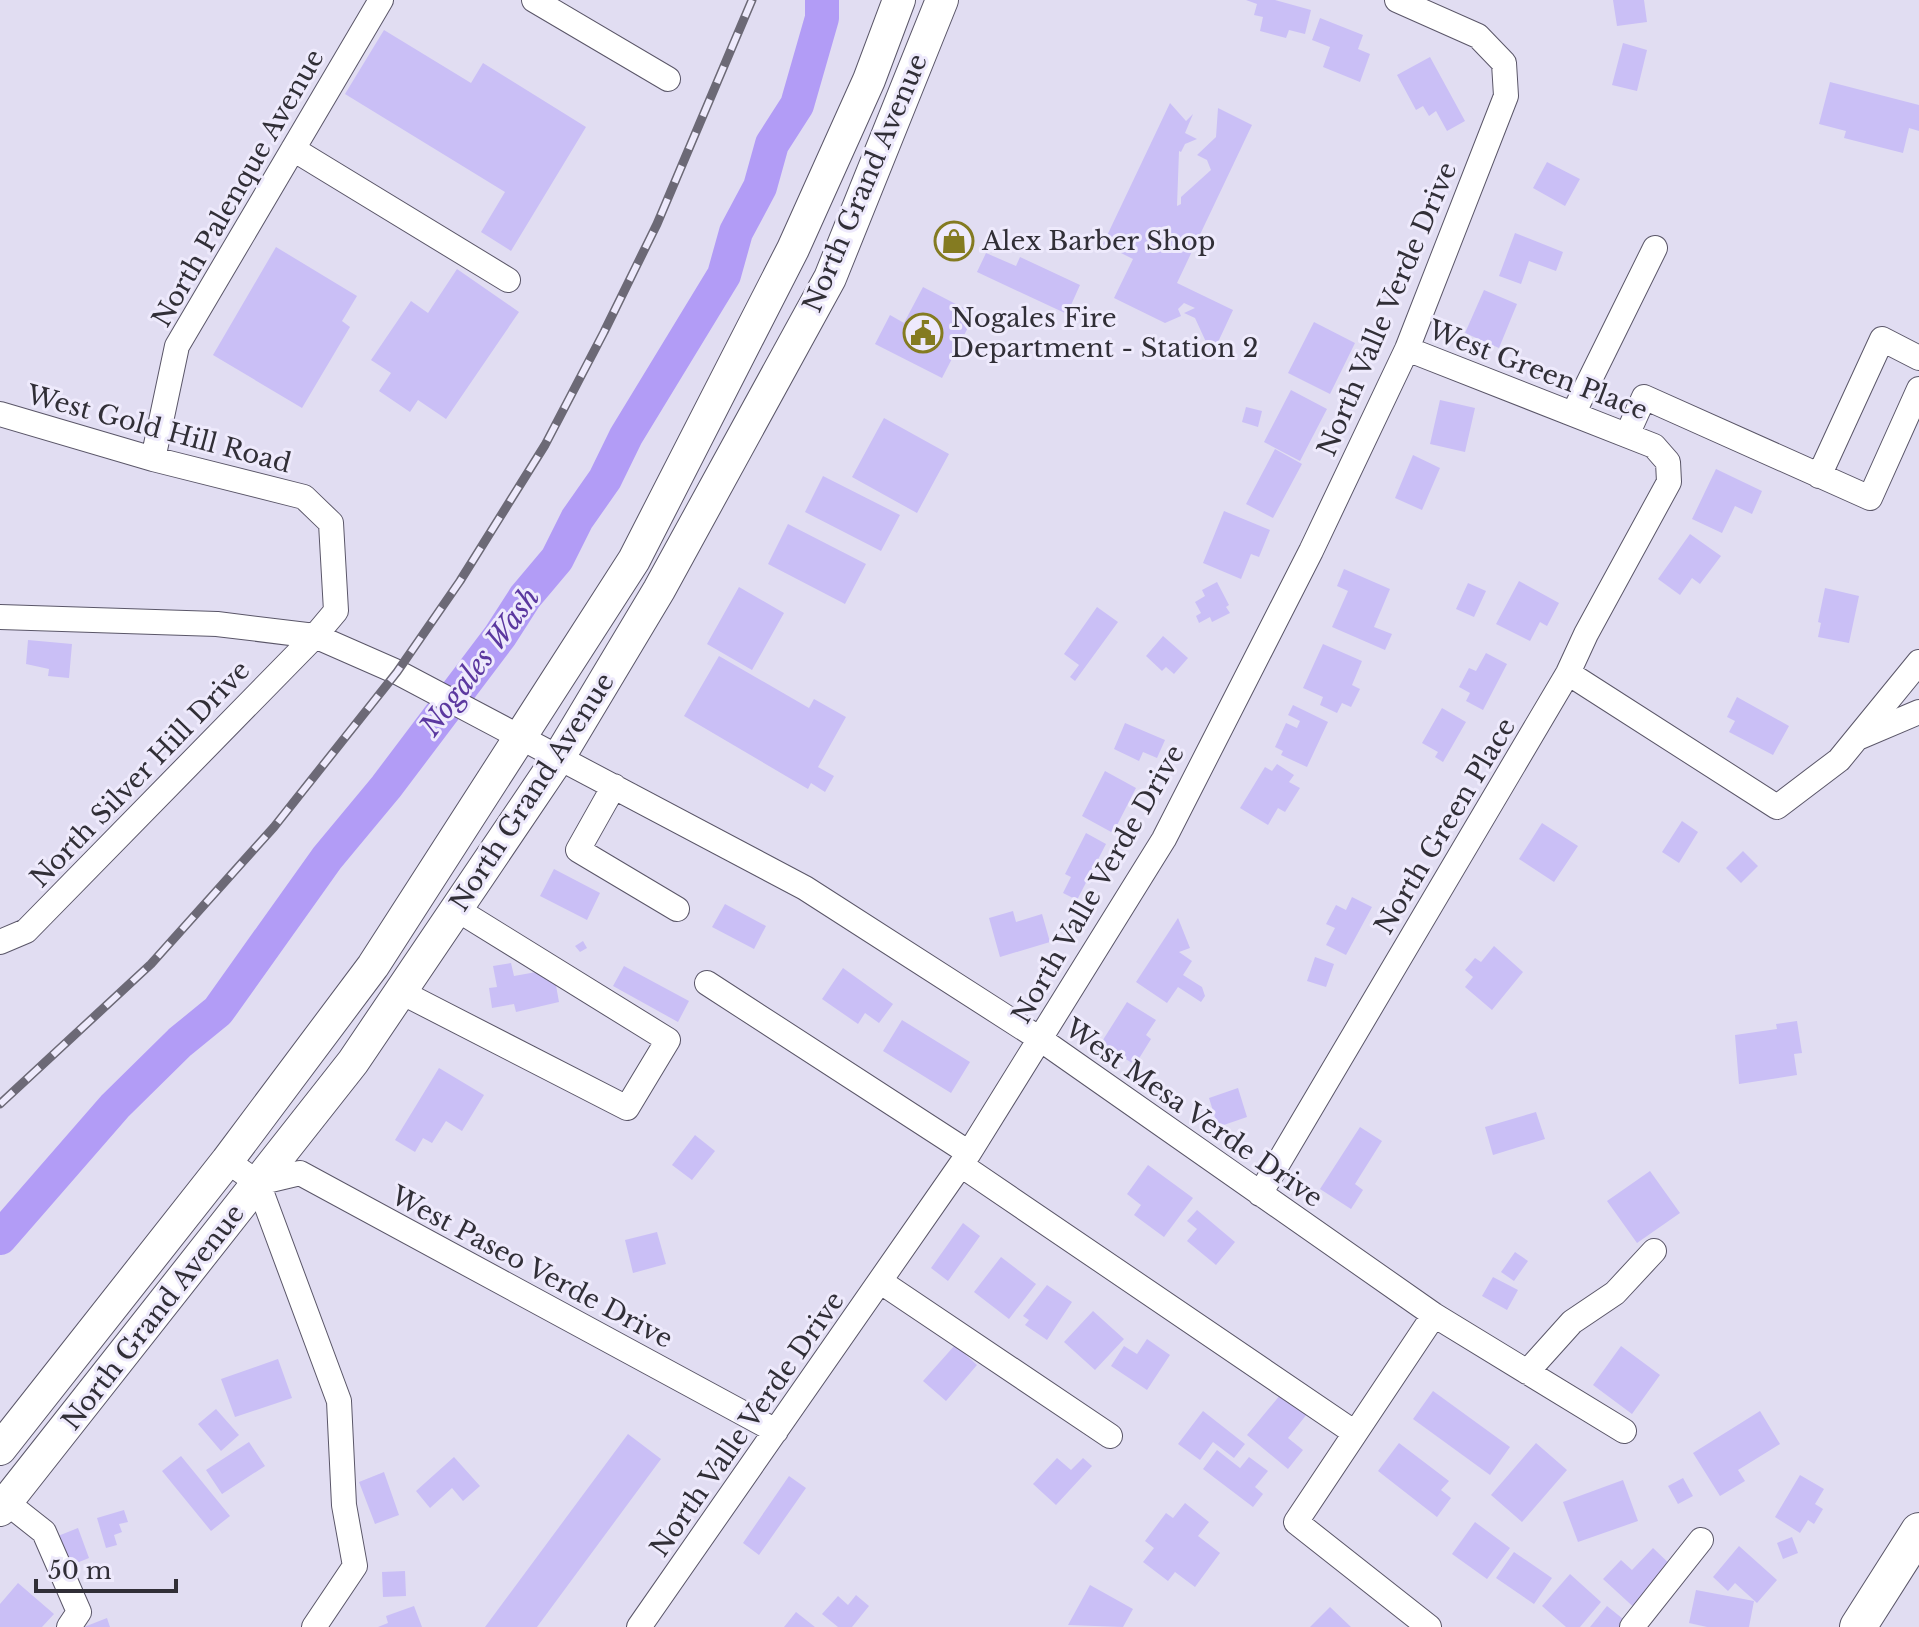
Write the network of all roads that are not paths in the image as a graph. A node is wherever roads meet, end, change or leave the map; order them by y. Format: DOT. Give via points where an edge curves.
graph roads {
  1 [pos="381,0"];
  2 [pos="534,0"];
  3 [pos="899,0"];
  4 [pos="942,0"];
  5 [pos="1397,0"];
  6 [pos="668,79"];
  7 [pos="293,149"];
  8 [pos="1655,248"];
  9 [pos="508,280"];
  10 [pos="1407,349"];
  11 [pos="1919,358"];
  12 [pos="1919,389"];
  13 [pos="0,414"];
  14 [pos="1573,414"];
  15 [pos="1627,435"];
  16 [pos="153,459"];
  17 [pos="1819,476"];
  18 [pos="1669,482"];
  19 [pos="0,617"];
  20 [pos="315,636"];
  21 [pos="1919,662"];
  22 [pos="1568,673"];
  23 [pos="1919,712"];
  24 [pos="521,737"];
  25 [pos="1858,738"];
  26 [pos="559,757"];
  27 [pos="614,786"];
  28 [pos="677,909"];
  29 [pos="458,910"];
  30 [pos="0,942"];
  31 [pos="707,983"];
  32 [pos="401,992"];
  33 [pos="1040,1039"];
  34 [pos="965,1159"];
  35 [pos="227,1161"];
  36 [pos="258,1183"];
  37 [pos="1260,1194"];
  38 [pos="1654,1251"];
  39 [pos="881,1282"];
  40 [pos="1434,1315"];
  41 [pos="1527,1372"];
  42 [pos="776,1431"];
  43 [pos="1624,1431"];
  44 [pos="1355,1433"];
  45 [pos="1110,1436"];
  46 [pos="0,1449"];
  47 [pos="3,1506"];
  48 [pos="1919,1531"];
  49 [pos="1701,1540"];
  50 [pos="69,1627"];
  51 [pos="314,1627"];
  52 [pos="639,1627"];
  53 [pos="1429,1627"];
  54 [pos="1632,1627"];
  55 [pos="1858,1627"];
  1 -- 7 [label="street, North Palenque Avenue"];
  2 -- 6 [label="street"];
  3 -- 24 [label="main road, North Grand Avenue" via="799,235 721,392 634,560"];
  4 -- 26 [label="main road, North Grand Avenue" via="830,278 659,590"];
  5 -- 10 [label="street, North Valle Verde Drive" via="1478,36 1504,63 1506,96"];
  7 -- 9 [label="street"];
  7 -- 16 [label="street, North Palenque Avenue" via="177,346"];
  8 -- 14 [label="street"];
  10 -- 14 [label="street, West Green Place"];
  10 -- 33 [label="street, North Valle Verde Drive" via="1164,839"];
  11 -- 17 [label="street" via="1882,339"];
  12 -- 17 [label="street" via="1870,498"];
  13 -- 16 [label="street, West Gold Hill Road"];
  14 -- 15 [label="street, West Green Place"];
  15 -- 17 [label="street" via="1644,397"];
  15 -- 18 [label="street, West Green Place" via="1654,446 1668,462"];
  16 -- 20 [label="street, West Gold Hill Road" via="304,497 331,523 336,611"];
  18 -- 22 [label="street, North Green Place"];
  19 -- 20 [label="street" via="217,624"];
  20 -- 24 [label="street"];
  20 -- 30 [label="street, North Silver Hill Drive" via="26,931"];
  21 -- 25 [label="street"];
  22 -- 25 [label="street" via="1777,807 1839,760"];
  22 -- 37 [label="street, North Green Place"];
  23 -- 25 [label="street"];
  24 -- 26 [label="street"];
  24 -- 35 [label="main road, North Grand Avenue" via="373,966"];
  26 -- 27 [label="street, West Mesa Verde Drive"];
  26 -- 29 [label="main road, North Grand Avenue"];
  27 -- 28 [label="street" via="578,850"];
  27 -- 33 [label="street, West Mesa Verde Drive" via="805,888"];
  29 -- 32 [label="main road, North Grand Avenue"];
  29 -- 32 [label="street" via="668,1040 627,1108"];
  31 -- 34 [label="street"];
  32 -- 36 [label="main road, North Grand Avenue"];
  33 -- 34 [label="street, North Valle Verde Drive"];
  33 -- 37 [label="street, West Mesa Verde Drive"];
  34 -- 39 [label="street, North Valle Verde Drive"];
  34 -- 44 [label="street"];
  35 -- 36 [label="street"];
  35 -- 46 [label="main road, North Grand Avenue"];
  36 -- 42 [label="street, West Paseo Verde Drive" via="300,1173"];
  36 -- 47 [label="main road, North Grand Avenue"];
  36 -- 51 [label="street" via="339,1401 344,1505 355,1566"];
  37 -- 40 [label="street, West Mesa Verde Drive"];
  38 -- 41 [label="street" via="1615,1293 1572,1322"];
  39 -- 42 [label="street, North Valle Verde Drive"];
  39 -- 45 [label="street"];
  40 -- 41 [label="street, West Mesa Verde Drive"];
  40 -- 44 [label="street"];
  41 -- 43 [label="street, West Mesa Verde Drive"];
  42 -- 52 [label="street, North Valle Verde Drive"];
  44 -- 53 [label="street" via="1296,1522"];
  47 -- 50 [label="street" via="44,1532 79,1612"];
  48 -- 55 [label="highway"];
  49 -- 54 [label="street"];
}
